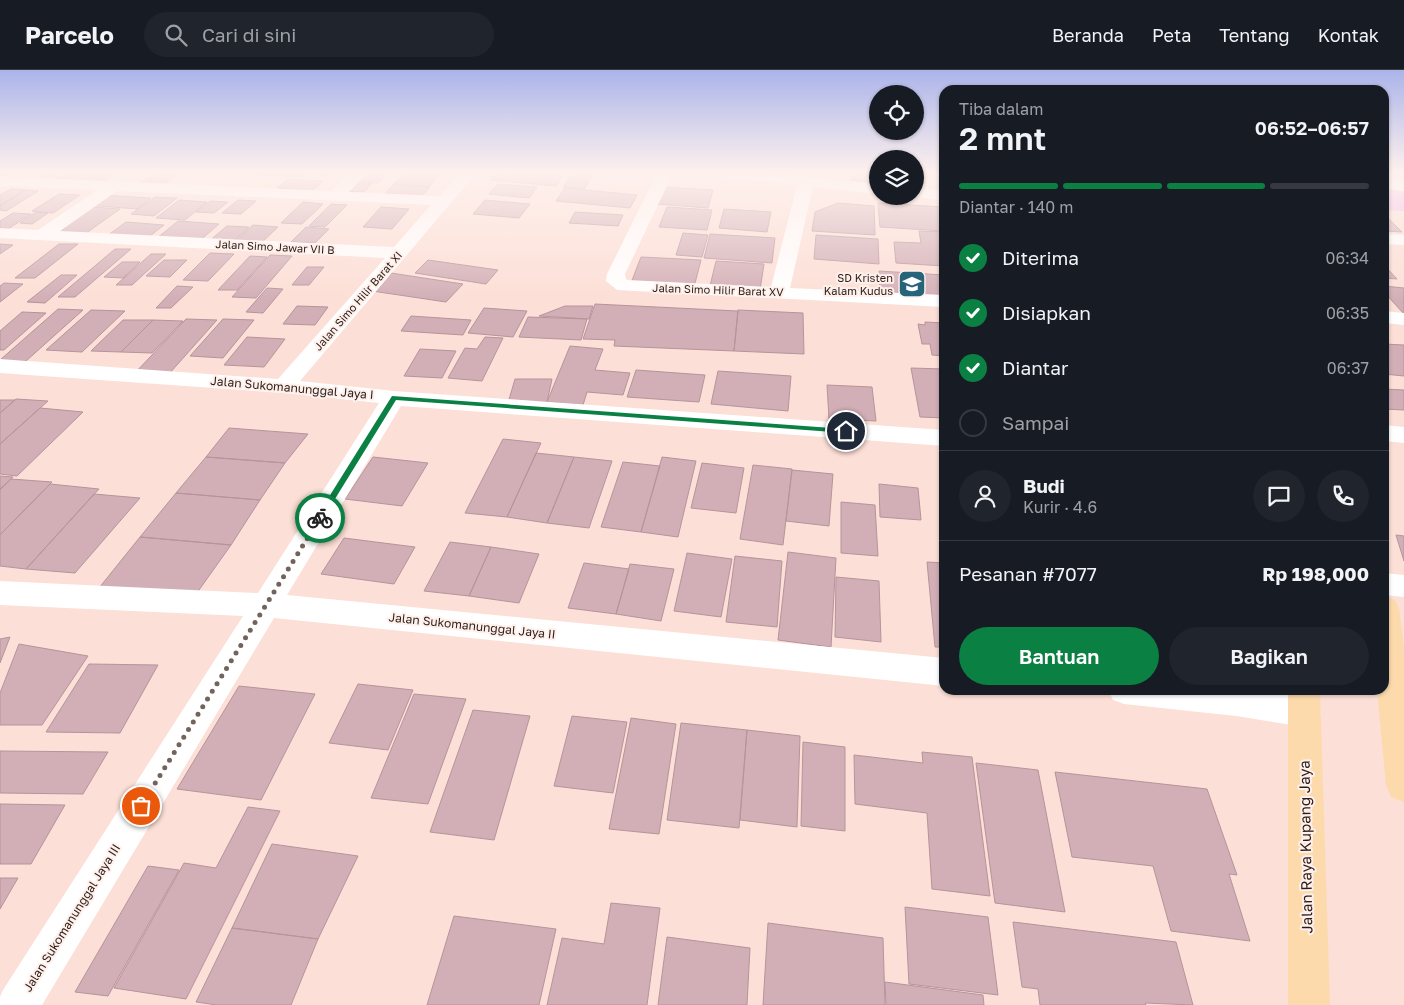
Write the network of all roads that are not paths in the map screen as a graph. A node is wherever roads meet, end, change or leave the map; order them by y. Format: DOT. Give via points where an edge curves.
graph roads {
  1 [pos="72,215"];
  2 [pos="432,215"];
  3 [pos="645,215"];
  4 [pos="798,215"];
  5 [pos="0,233"];
  6 [pos="42,235"];
  7 [pos="1389,239"];
  8 [pos="1404,240"];
  9 [pos="400,253"];
  10 [pos="779,293"];
  11 [pos="939,301"];
  12 [pos="1389,318"];
  13 [pos="1404,319"];
  14 [pos="0,366"];
  15 [pos="284,386"];
  16 [pos="394,398"];
  17 [pos="1389,434"];
  18 [pos="1404,435"];
  19 [pos="939,438"];
  20 [pos="1389,584"];
  21 [pos="1404,586"];
  22 [pos="0,593"];
  23 [pos="266,605"];
  24 [pos="1389,652"];
  25 [pos="939,672"];
  26 [pos="1216,695"];
  27 [pos="1234,696"];
  28 [pos="1304,701"];
  29 [pos="1404,785"];
  30 [pos="18,1005"];
  31 [pos="1309,1005"];
  1 -- 6 [label="street"];
  2 -- 9 [label="street, Jalan Simo Hilir Barat XI"];
  3 -- 10 [label="street, Jalan Simo Hilir Barat XV" via="616,274 616,281 624,286"];
  4 -- 10 [label="street"];
  5 -- 6 [label="street, Jalan Simo Jawar VII B"];
  6 -- 9 [label="street, Jalan Simo Jawar VII B"];
  7 -- 8 [label="street"];
  9 -- 15 [label="street, Jalan Simo Hilir Barat XI"];
  10 -- 11 [label="street, Jalan Simo Hilir Barat XV"];
  12 -- 13 [label="street"];
  14 -- 15 [label="street, Jalan Sukomanunggal Jaya I"];
  15 -- 16 [label="street, Jalan Sukomanunggal Jaya I"];
  16 -- 19 [label="street, Jalan Sukomanunggal Jaya I"];
  16 -- 23 [label="street, Jalan Sukomanunggal Jaya III"];
  17 -- 18 [label="street"];
  20 -- 21 [label="street"];
  22 -- 23 [label="street, Jalan Sukomanunggal Jaya II"];
  23 -- 25 [label="street, Jalan Sukomanunggal Jaya II"];
  23 -- 30 [label="street, Jalan Sukomanunggal Jaya III"];
  24 -- 29 [label="main road"];
  26 -- 27 [label="street"];
  27 -- 28 [label="street"];
  28 -- 31 [label="main road, Jalan Raya Kupang Jaya"];
}
